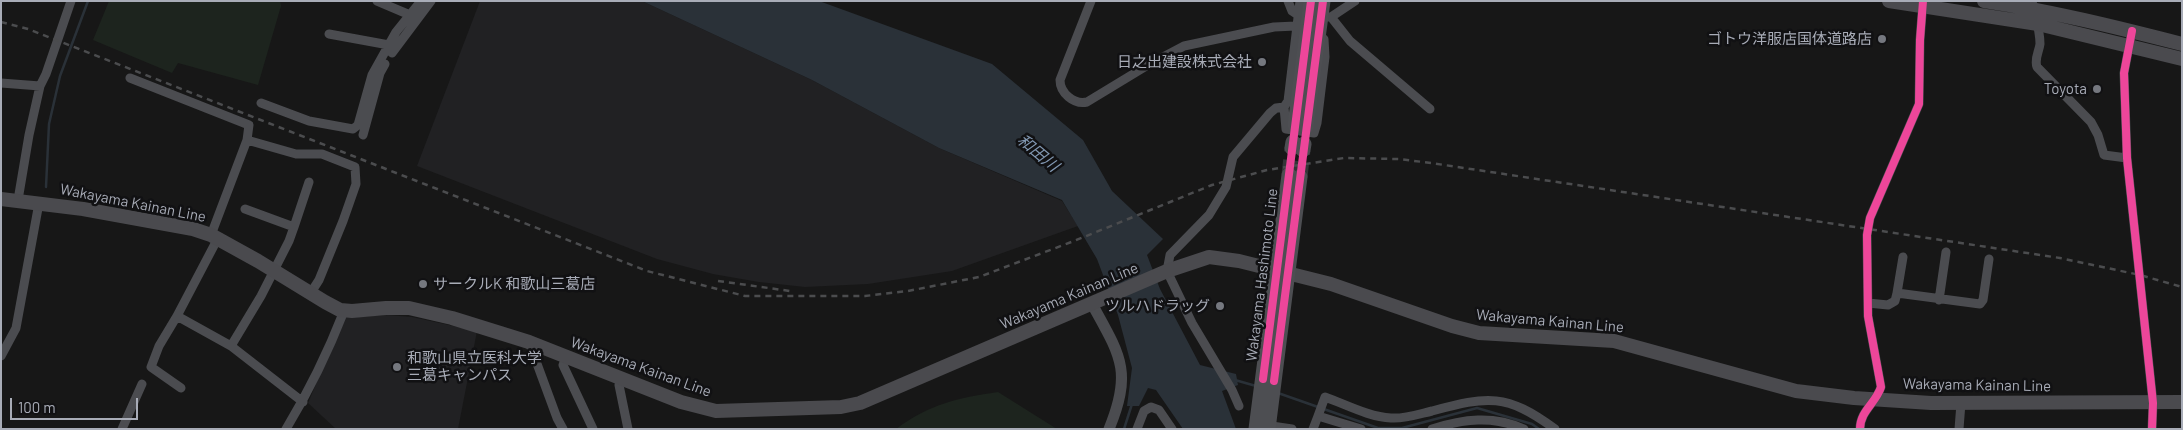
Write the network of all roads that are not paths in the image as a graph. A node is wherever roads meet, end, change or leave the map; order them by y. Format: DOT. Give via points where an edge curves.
graph roads {
  1 [pos="71,1"];
  2 [pos="377,1"];
  3 [pos="421,1"];
  4 [pos="431,1"];
  5 [pos="1091,1"];
  6 [pos="1288,1"];
  7 [pos="1300,1"];
  8 [pos="1311,1"];
  9 [pos="1323,1"];
  10 [pos="1329,1"];
  11 [pos="1355,1"];
  12 [pos="1889,1"];
  13 [pos="1984,1"];
  14 [pos="1923,4"];
  15 [pos="2033,5"];
  16 [pos="410,15"];
  17 [pos="1298,15"];
  18 [pos="1329,17"];
  19 [pos="2038,24"];
  20 [pos="1296,26"];
  21 [pos="329,34"];
  22 [pos="2131,38"];
  23 [pos="2182,44"];
  24 [pos="389,45"];
  25 [pos="2182,59"];
  26 [pos="130,78"];
  27 [pos="1,83"];
  28 [pos="40,86"];
  29 [pos="261,103"];
  30 [pos="1284,107"];
  31 [pos="1430,109"];
  32 [pos="363,135"];
  33 [pos="247,140"];
  34 [pos="2127,158"];
  35 [pos="1294,176"];
  36 [pos="309,182"];
  37 [pos="1,199"];
  38 [pos="18,200"];
  39 [pos="39,203"];
  40 [pos="245,209"];
  41 [pos="294,227"];
  42 [pos="214,237"];
  43 [pos="1946,252"];
  44 [pos="1903,257"];
  45 [pos="1989,259"];
  46 [pos="274,270"];
  47 [pos="1165,272"];
  48 [pos="1282,272"];
  49 [pos="1898,293"];
  50 [pos="310,294"];
  51 [pos="1939,300"];
  52 [pos="1098,302"];
  53 [pos="1868,303"];
  54 [pos="344,311"];
  55 [pos="177,316"];
  56 [pos="529,342"];
  57 [pos="232,346"];
  58 [pos="1,356"];
  59 [pos="566,356"];
  60 [pos="622,378"];
  61 [pos="142,384"];
  62 [pos="181,388"];
  63 [pos="1875,399"];
  64 [pos="303,402"];
  65 [pos="2182,402"];
  66 [pos="1960,403"];
  67 [pos="2152,404"];
  68 [pos="1239,406"];
  69 [pos="1318,416"];
  70 [pos="1261,426"];
  71 [pos="122,429"];
  72 [pos="286,429"];
  73 [pos="563,429"];
  74 [pos="593,429"];
  75 [pos="628,429"];
  76 [pos="1109,429"];
  77 [pos="1138,429"];
  78 [pos="1172,429"];
  79 [pos="1292,429"];
  80 [pos="1313,429"];
  81 [pos="1361,429"];
  82 [pos="1432,429"];
  83 [pos="1524,429"];
  84 [pos="1555,429"];
  85 [pos="1860,429"];
  86 [pos="1959,429"];
  87 [pos="2152,429"];
  1 -- 28 [label="street"];
  2 -- 16 [label="street"];
  3 -- 16 [label="street"];
  4 -- 32 [label="street" via="396,44 380,73"];
  5 -- 20 [label="street" via="1060,80 1063,91 1080,103 1184,46 1274,27"];
  6 -- 17 [label="street" via="1292,11"];
  7 -- 17 [label="street"];
  8 -- 9 [label="main road" via="1301,126"];
  10 -- 18 [label="street"];
  11 -- 18 [label="street"];
  12 -- 14 [label="main road"];
  13 -- 15 [label="main road"];
  14 -- 19 [label="main road"];
  14 -- 53 [label="street" via="1919,104 1870,218 1867,235"];
  15 -- 19 [label="street"];
  15 -- 22 [label="main road"];
  16 -- 24 [label="street"];
  17 -- 20 [label="street"];
  18 -- 30 [label="street" via="1323,42 1325,57 1314,133 1286,129"];
  18 -- 31 [label="street" via="1350,41"];
  19 -- 22 [label="main road"];
  19 -- 34 [label="street" via="2037,67 2091,122 2104,155"];
  20 -- 30 [label="street" via="1288,101"];
  21 -- 24 [label="street"];
  22 -- 23 [label="main road"];
  22 -- 25 [label="main road"];
  22 -- 34 [label="street" via="2124,72"];
  24 -- 29 [label="street" via="372,75 358,125 353,129 310,121"];
  26 -- 33 [label="street" via="249,125"];
  27 -- 28 [label="street"];
  28 -- 38 [label="street"];
  30 -- 47 [label="street" via="1270,113 1233,157 1226,188 1209,215 1170,255"];
  33 -- 42 [label="street"];
  33 -- 50 [label="street" via="296,154 322,154 356,167 356,184 343,221"];
  34 -- 67 [label="street"];
  35 -- 48 [label="main road, Wakayama Hashimoto Line"];
  36 -- 41 [label="street"];
  37 -- 38 [label="main road, Wakayama Kainan Line"];
  38 -- 39 [label="main road, Wakayama Kainan Line"];
  39 -- 42 [label="main road, Wakayama Kainan Line" via="164,223"];
  39 -- 58 [label="street" via="16,328"];
  40 -- 41 [label="street"];
  41 -- 46 [label="street"];
  42 -- 46 [label="main road, Wakayama Kainan Line"];
  42 -- 55 [label="street"];
  43 -- 51 [label="street"];
  44 -- 49 [label="street"];
  45 -- 51 [label="street" via="1980,304"];
  46 -- 50 [label="main road, Wakayama Kainan Line"];
  46 -- 57 [label="street"];
  47 -- 48 [label="main road, Wakayama Kainan Line" via="1209,257"];
  47 -- 52 [label="main road, Wakayama Kainan Line"];
  47 -- 68 [label="street"];
  48 -- 63 [label="main road, Wakayama Kainan Line" via="1362,294 1479,333 1614,341 1796,391"];
  48 -- 70 [label="main road, Wakayama Hashimoto Line"];
  49 -- 51 [label="street"];
  49 -- 53 [label="street" via="1895,301 1888,305"];
  50 -- 54 [label="main road, Wakayama Kainan Line"];
  52 -- 60 [label="main road, Wakayama Kainan Line" via="860,403 841,407 716,411 681,402"];
  52 -- 76 [label="street" via="1122,365 1121,393"];
  53 -- 63 [label="street" via="1881,387"];
  54 -- 56 [label="main road, Wakayama Kainan Line" via="409,308"];
  54 -- 64 [label="street"];
  55 -- 57 [label="street"];
  55 -- 62 [label="street" via="151,367"];
  56 -- 59 [label="main road, Wakayama Kainan Line"];
  56 -- 73 [label="street"];
  57 -- 64 [label="street"];
  59 -- 60 [label="main road, Wakayama Kainan Line"];
  59 -- 74 [label="street" via="563,365"];
  60 -- 75 [label="street" via="619,385"];
  61 -- 71 [label="street"];
  63 -- 66 [label="main road, Wakayama Kainan Line"];
  63 -- 85 [label="street" via="1864,412"];
  64 -- 72 [label="street"];
  65 -- 67 [label="main road, Wakayama Kainan Line"];
  66 -- 67 [label="main road, Wakayama Kainan Line"];
  66 -- 86 [label="street"];
  67 -- 87 [label="street"];
  69 -- 80 [label="street"];
  69 -- 81 [label="street"];
  69 -- 84 [label="street" via="1325,397 1389,418 1405,418 1471,401 1491,400 1532,412"];
  70 -- 79 [label="street"];
  77 -- 78 [label="street" via="1144,411 1151,407 1159,410"];
  82 -- 83 [label="street" via="1481,418"];
}
